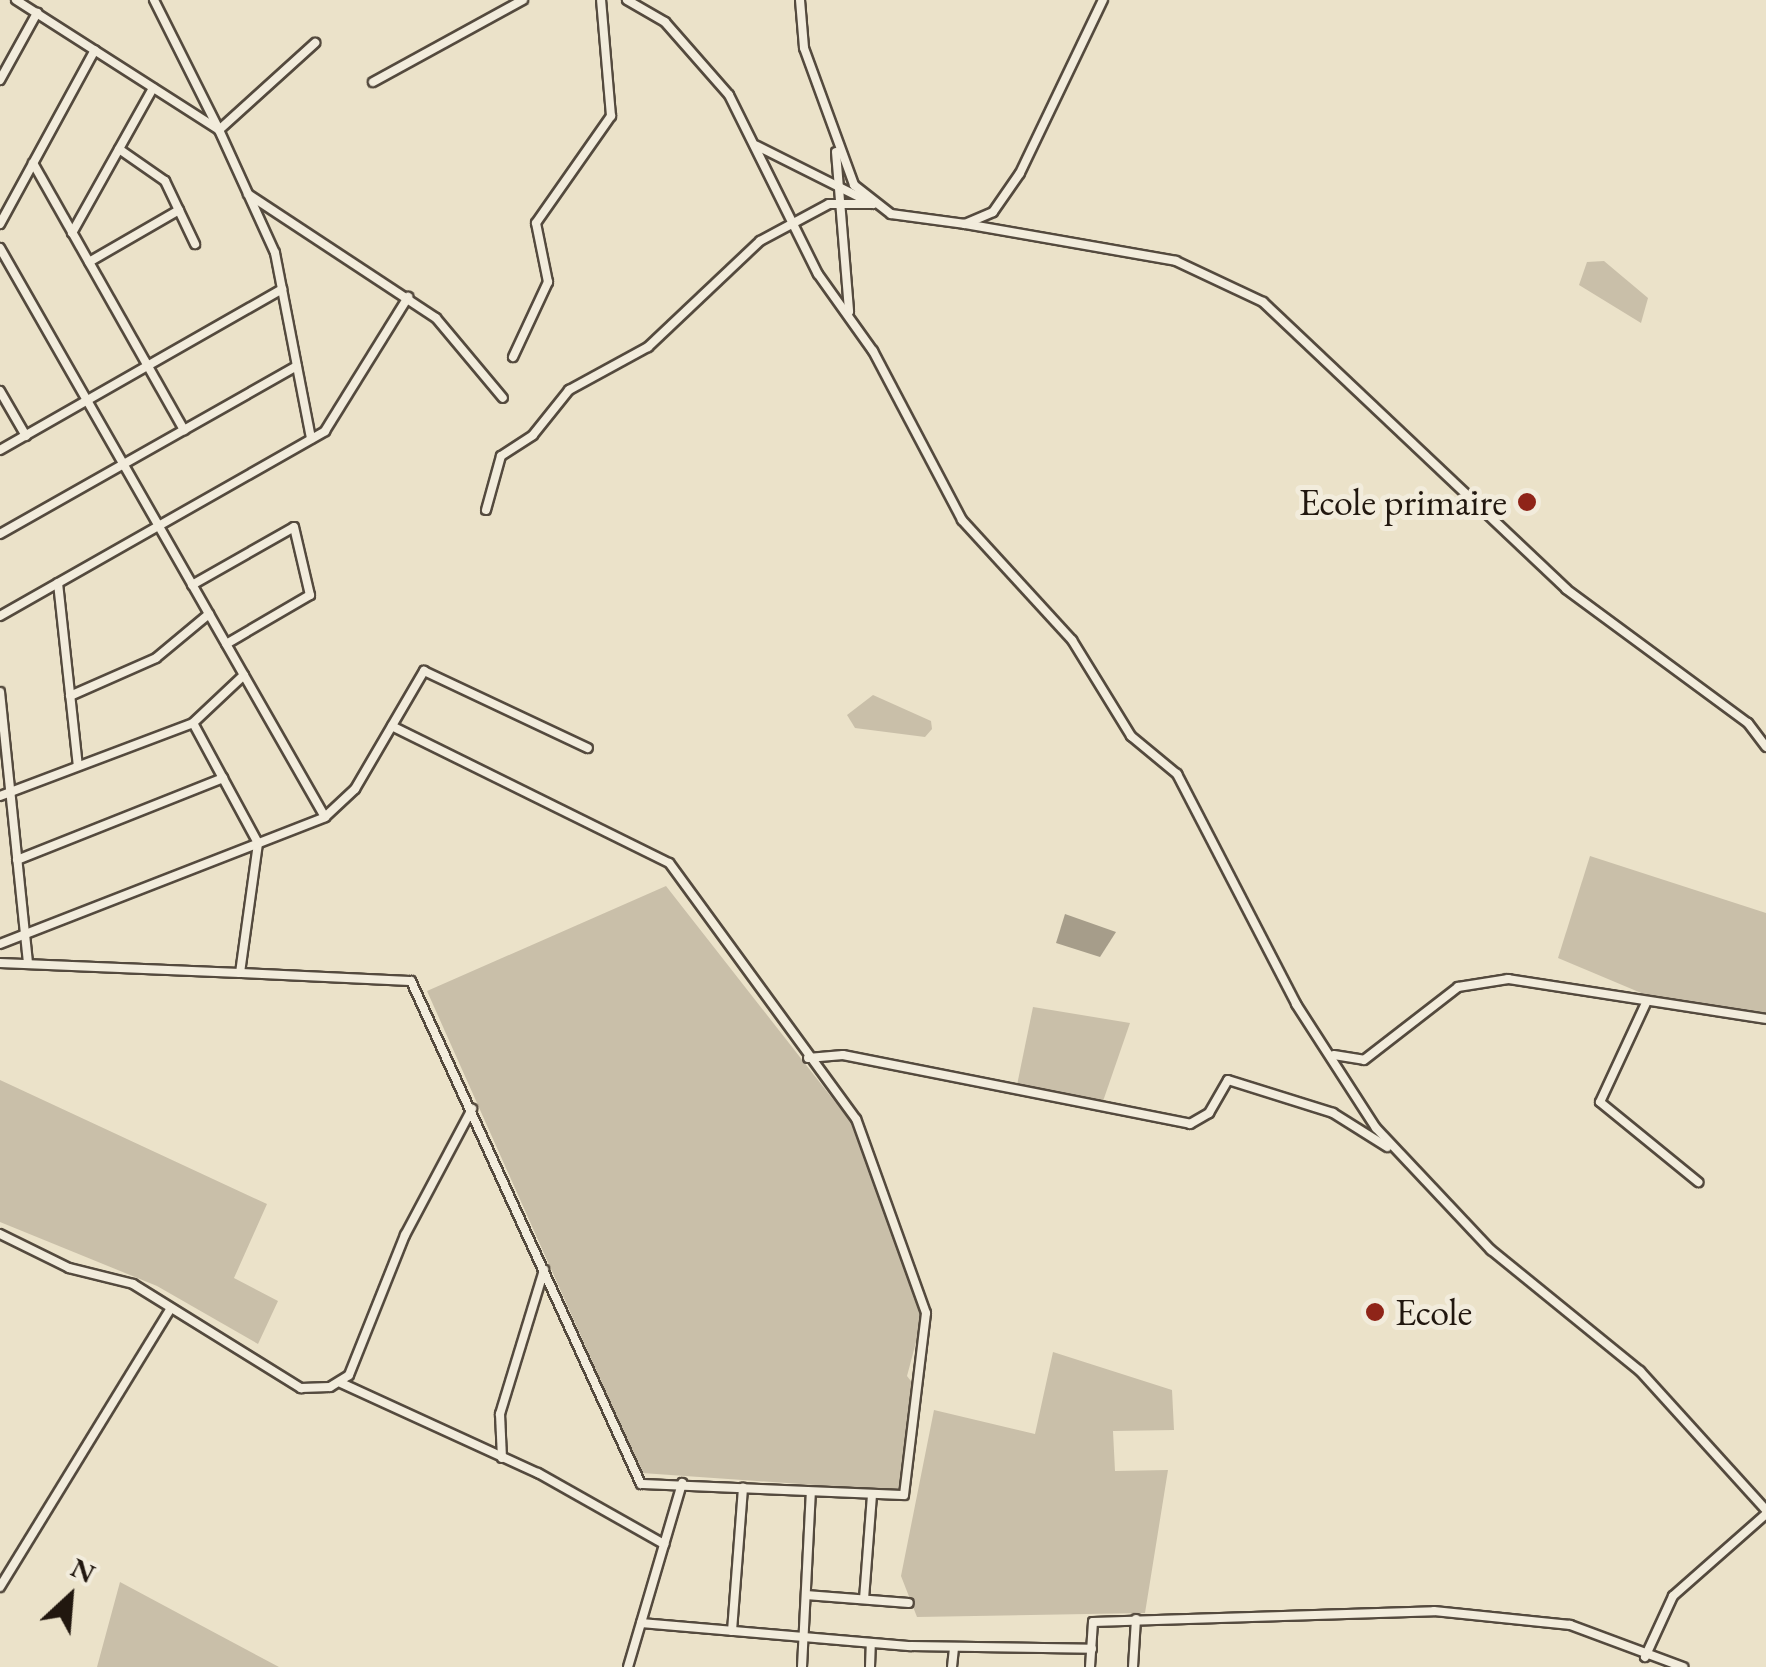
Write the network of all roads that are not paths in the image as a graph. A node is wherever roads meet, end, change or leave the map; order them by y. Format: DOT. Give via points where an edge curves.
graph roads {
  1 [pos="16,0"];
  2 [pos="154,0"];
  3 [pos="524,0"];
  4 [pos="601,0"];
  5 [pos="626,0"];
  6 [pos="652,0"];
  7 [pos="800,0"];
  8 [pos="1104,0"];
  9 [pos="639,6"];
  10 [pos="37,13"];
  11 [pos="315,43"];
  12 [pos="95,50"];
  13 [pos="0,80"];
  14 [pos="373,82"];
  15 [pos="154,88"];
  16 [pos="219,130"];
  17 [pos="836,138"];
  18 [pos="754,143"];
  19 [pos="119,148"];
  20 [pos="33,163"];
  21 [pos="835,185"];
  22 [pos="248,194"];
  23 [pos="837,204"];
  24 [pos="873,204"];
  25 [pos="179,210"];
  26 [pos="0,224"];
  27 [pos="792,224"];
  28 [pos="965,224"];
  29 [pos="72,232"];
  30 [pos="195,244"];
  31 [pos="0,248"];
  32 [pos="89,262"];
  33 [pos="284,288"];
  34 [pos="408,297"];
  35 [pos="850,315"];
  36 [pos="513,357"];
  37 [pos="148,366"];
  38 [pos="296,366"];
  39 [pos="0,391"];
  40 [pos="503,398"];
  41 [pos="87,400"];
  42 [pos="184,430"];
  43 [pos="26,436"];
  44 [pos="311,439"];
  45 [pos="0,450"];
  46 [pos="123,464"];
  47 [pos="486,510"];
  48 [pos="158,525"];
  49 [pos="0,534"];
  50 [pos="58,582"];
  51 [pos="192,585"];
  52 [pos="209,614"];
  53 [pos="0,616"];
  54 [pos="226,644"];
  55 [pos="244,675"];
  56 [pos="0,692"];
  57 [pos="70,696"];
  58 [pos="193,723"];
  59 [pos="392,726"];
  60 [pos="1766,747"];
  61 [pos="588,748"];
  62 [pos="78,766"];
  63 [pos="223,778"];
  64 [pos="10,792"];
  65 [pos="0,796"];
  66 [pos="325,817"];
  67 [pos="258,843"];
  68 [pos="17,860"];
  69 [pos="25,934"];
  70 [pos="0,944"];
  71 [pos="0,962"];
  72 [pos="28,964"];
  73 [pos="240,973"];
  74 [pos="1646,1003"];
  75 [pos="1766,1019"];
  76 [pos="1334,1056"];
  77 [pos="808,1058"];
  78 [pos="472,1109"];
  79 [pos="1395,1152"];
  80 [pos="1698,1182"];
  81 [pos="0,1234"];
  82 [pos="544,1270"];
  83 [pos="171,1308"];
  84 [pos="340,1384"];
  85 [pos="502,1458"];
  86 [pos="682,1483"];
  87 [pos="743,1487"];
  88 [pos="811,1492"];
  89 [pos="872,1496"];
  90 [pos="1766,1512"];
  91 [pos="664,1544"];
  92 [pos="0,1587"];
  93 [pos="806,1595"];
  94 [pos="864,1600"];
  95 [pos="909,1603"];
  96 [pos="1136,1619"];
  97 [pos="641,1623"];
  98 [pos="732,1631"];
  99 [pos="804,1637"];
  100 [pos="871,1643"];
  101 [pos="954,1647"];
  102 [pos="1092,1649"];
  103 [pos="1644,1657"];
  104 [pos="628,1667"];
  105 [pos="802,1667"];
  106 [pos="870,1667"];
  107 [pos="952,1667"];
  108 [pos="1090,1667"];
  109 [pos="1133,1667"];
  110 [pos="1682,1667"];
  1 -- 10 [label="street"];
  2 -- 16 [label="street"];
  3 -- 14 [label="street"];
  4 -- 36 [label="street" via="611,116 536,224 548,282"];
  5 -- 9 [label="street"];
  6 -- 9 [label="street"];
  7 -- 17 [label="street" via="804,48"];
  8 -- 28 [label="street" via="1020,173 993,212"];
  9 -- 18 [label="street" via="706,66"];
  10 -- 12 [label="street"];
  10 -- 13 [label="street"];
  11 -- 16 [label="street"];
  12 -- 15 [label="street"];
  12 -- 20 [label="street"];
  15 -- 16 [label="street"];
  15 -- 19 [label="street"];
  16 -- 22 [label="street"];
  17 -- 21 [label="street"];
  17 -- 24 [label="street" via="854,185"];
  18 -- 21 [label="street"];
  18 -- 27 [label="street"];
  19 -- 25 [label="street" via="166,181"];
  19 -- 29 [label="street"];
  20 -- 26 [label="street"];
  20 -- 29 [label="street"];
  21 -- 23 [label="street"];
  21 -- 24 [label="street"];
  22 -- 33 [label="street"];
  22 -- 34 [label="street" via="358,274"];
  23 -- 24 [label="street"];
  23 -- 27 [label="street"];
  23 -- 35 [label="street"];
  24 -- 28 [label="street"];
  25 -- 30 [label="street"];
  25 -- 32 [label="street"];
  27 -- 35 [label="street"];
  27 -- 47 [label="street" via="747,252 648,347 569,390 533,435 500,456"];
  28 -- 60 [label="street" via="1176,261 1263,302 1566,588 1748,723"];
  29 -- 32 [label="street"];
  31 -- 41 [label="street"];
  32 -- 37 [label="street"];
  33 -- 37 [label="street"];
  33 -- 38 [label="street"];
  34 -- 40 [label="street"];
  34 -- 44 [label="street" via="354,391"];
  35 -- 76 [label="street" via="962,520 1072,640 1122,725 1200,810 1296,1004"];
  37 -- 41 [label="street"];
  37 -- 42 [label="street"];
  38 -- 42 [label="street"];
  38 -- 44 [label="street"];
  39 -- 43 [label="street"];
  41 -- 43 [label="street"];
  41 -- 46 [label="street"];
  42 -- 46 [label="street"];
  43 -- 45 [label="street"];
  44 -- 48 [label="street"];
  46 -- 48 [label="street"];
  46 -- 49 [label="street"];
  48 -- 50 [label="street"];
  48 -- 51 [label="street"];
  50 -- 53 [label="street"];
  50 -- 57 [label="street"];
  51 -- 52 [label="street"];
  51 -- 54 [label="street" via="294,527 310,595"];
  52 -- 54 [label="street"];
  52 -- 57 [label="street" via="156,658"];
  54 -- 55 [label="street"];
  55 -- 58 [label="street"];
  55 -- 66 [label="street"];
  56 -- 64 [label="street"];
  57 -- 62 [label="street"];
  58 -- 62 [label="street"];
  58 -- 63 [label="street"];
  59 -- 61 [label="street" via="424,671"];
  59 -- 66 [label="street" via="356,789"];
  59 -- 77 [label="street" via="669,863"];
  62 -- 64 [label="street"];
  63 -- 67 [label="street"];
  63 -- 68 [label="street"];
  64 -- 65 [label="street"];
  64 -- 68 [label="street"];
  66 -- 67 [label="street"];
  67 -- 69 [label="street"];
  67 -- 73 [label="street"];
  68 -- 69 [label="street"];
  69 -- 70 [label="street"];
  69 -- 72 [label="street"];
  71 -- 72 [label="street"];
  72 -- 73 [label="street"];
  73 -- 78 [label="street" via="411,981"];
  74 -- 75 [label="street"];
  74 -- 76 [label="street" via="1547,980 1474,982 1364,1060"];
  74 -- 80 [label="street" via="1600,1102"];
  76 -- 79 [label="street"];
  77 -- 79 [label="street" via="844,1055 1190,1124 1228,1080 1333,1113"];
  77 -- 89 [label="street" via="856,1119 926,1313 904,1496"];
  78 -- 82 [label="street"];
  78 -- 84 [label="street"];
  79 -- 90 [label="street" via="1491,1250 1640,1371"];
  81 -- 83 [label="street" via="69,1268 116,1276"];
  82 -- 85 [label="street" via="500,1414"];
  82 -- 86 [label="street" via="633,1476"];
  83 -- 84 [label="street" via="301,1388"];
  83 -- 92 [label="street"];
  84 -- 85 [label="street"];
  85 -- 91 [label="street"];
  86 -- 87 [label="street"];
  86 -- 91 [label="street"];
  87 -- 88 [label="street"];
  87 -- 98 [label="street"];
  88 -- 89 [label="street"];
  88 -- 93 [label="street"];
  89 -- 94 [label="street"];
  90 -- 103 [label="street" via="1673,1596"];
  91 -- 97 [label="street"];
  93 -- 94 [label="street"];
  93 -- 99 [label="street"];
  94 -- 95 [label="street"];
  96 -- 102 [label="street" via="1094,1622"];
  96 -- 103 [label="street" via="1434,1611 1570,1625"];
  96 -- 109 [label="street"];
  97 -- 98 [label="street"];
  97 -- 104 [label="street"];
  98 -- 99 [label="street"];
  99 -- 100 [label="street"];
  99 -- 105 [label="street"];
  100 -- 101 [label="street"];
  100 -- 106 [label="street"];
  101 -- 102 [label="street"];
  101 -- 107 [label="street"];
  102 -- 108 [label="street"];
  103 -- 110 [label="street"];
}
